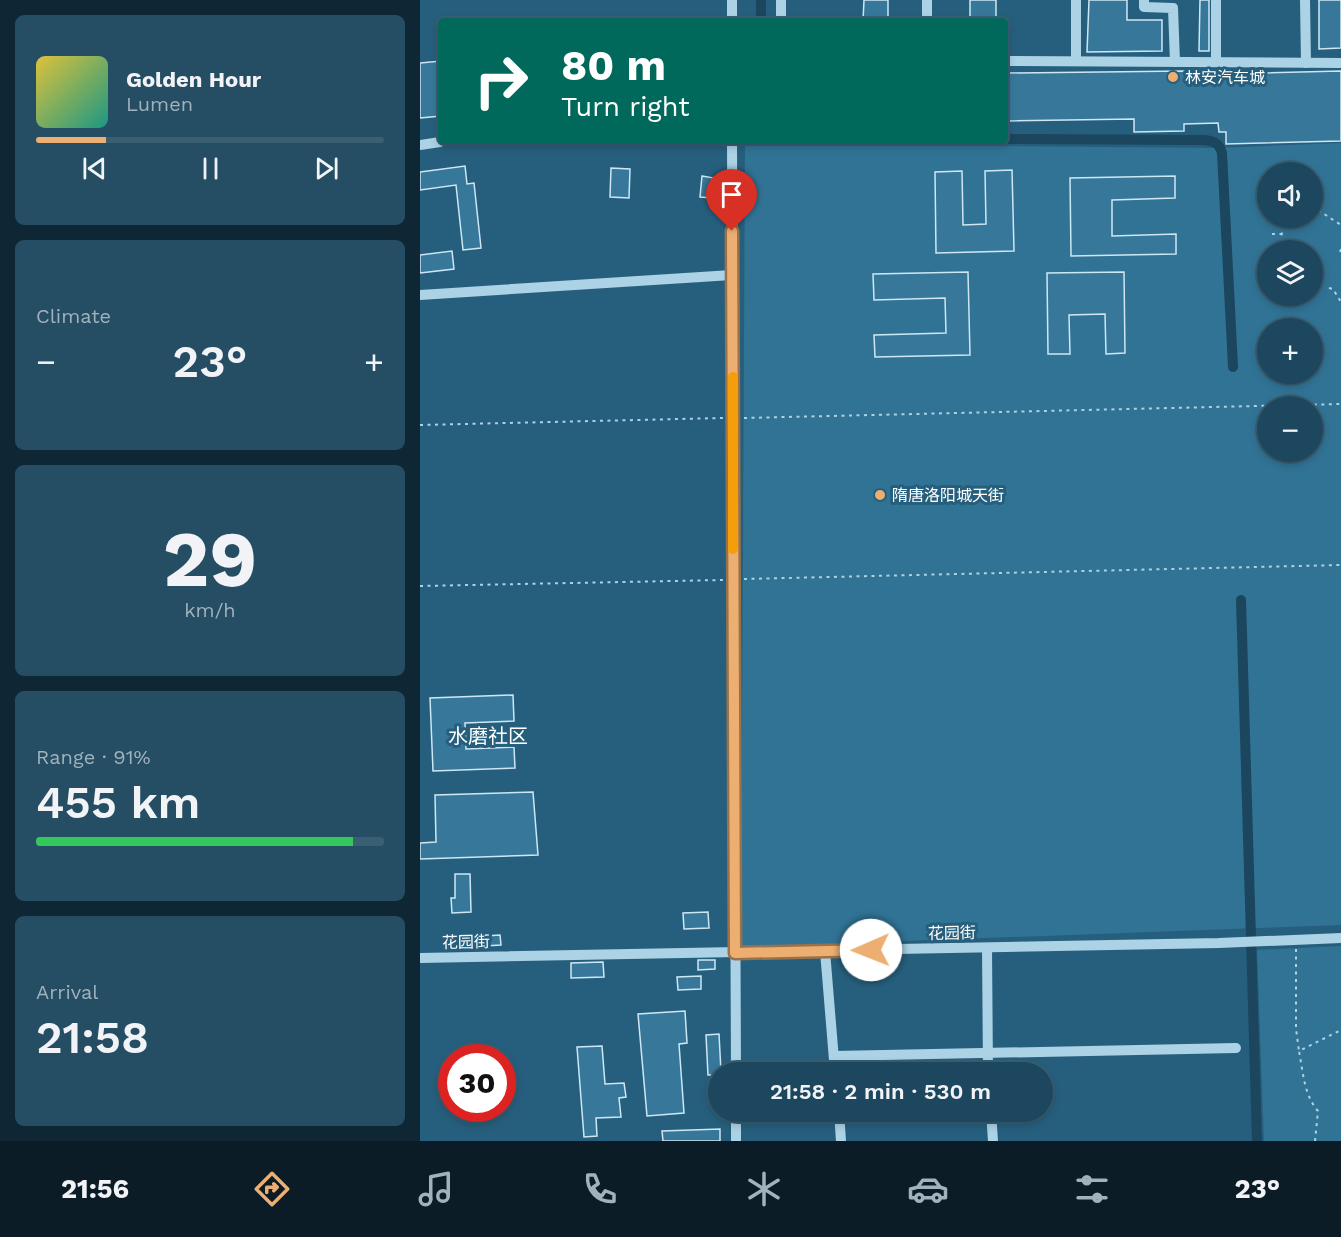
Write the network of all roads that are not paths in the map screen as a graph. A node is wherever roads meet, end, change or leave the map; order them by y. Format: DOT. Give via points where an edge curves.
graph roads {
  1 [pos="732,0"];
  2 [pos="781,0"];
  3 [pos="927,0"];
  4 [pos="1076,0"];
  5 [pos="1144,0"];
  6 [pos="1216,0"];
  7 [pos="1305,0"];
  8 [pos="732,18"];
  9 [pos="781,18"];
  10 [pos="927,18"];
  11 [pos="1008,61"];
  12 [pos="1076,61"];
  13 [pos="1175,62"];
  14 [pos="1216,62"];
  15 [pos="1306,63"];
  16 [pos="1341,63"];
  17 [pos="438,142"];
  18 [pos="732,144"];
  19 [pos="420,145"];
  20 [pos="732,275"];
  21 [pos="420,295"];
  22 [pos="1341,938"];
  23 [pos="987,948"];
  24 [pos="825,951"];
  25 [pos="735,953"];
  26 [pos="420,958"];
  27 [pos="1236,1048"];
  28 [pos="987,1053"];
  29 [pos="834,1056"];
  30 [pos="736,1062"];
  31 [pos="834,1062"];
  32 [pos="987,1062"];
  33 [pos="736,1122"];
  34 [pos="840,1122"];
  35 [pos="992,1122"];
  36 [pos="736,1141"];
  37 [pos="841,1141"];
  38 [pos="993,1141"];
  1 -- 8 [label="street"];
  2 -- 9 [label="street"];
  3 -- 10 [label="street"];
  4 -- 12 [label="street"];
  5 -- 13 [label="street" via="1144,7 1173,8"];
  6 -- 14 [label="street"];
  7 -- 15 [label="street"];
  11 -- 12 [label="street"];
  12 -- 13 [label="street"];
  13 -- 14 [label="street"];
  14 -- 15 [label="street"];
  15 -- 16 [label="street"];
  17 -- 19 [label="street"];
  18 -- 20 [label="street"];
  20 -- 21 [label="street"];
  20 -- 25 [label="street"];
  22 -- 23 [label="street, 花园街"];
  23 -- 24 [label="street, 花园街"];
  23 -- 28 [label="street"];
  24 -- 25 [label="street, 花园街"];
  24 -- 29 [label="street"];
  25 -- 26 [label="street, 花园街"];
  25 -- 30 [label="street"];
  27 -- 28 [label="street"];
  28 -- 29 [label="street"];
  28 -- 32 [label="street"];
  29 -- 31 [label="street"];
  33 -- 36 [label="street"];
  34 -- 37 [label="street"];
  35 -- 38 [label="street"];
}
